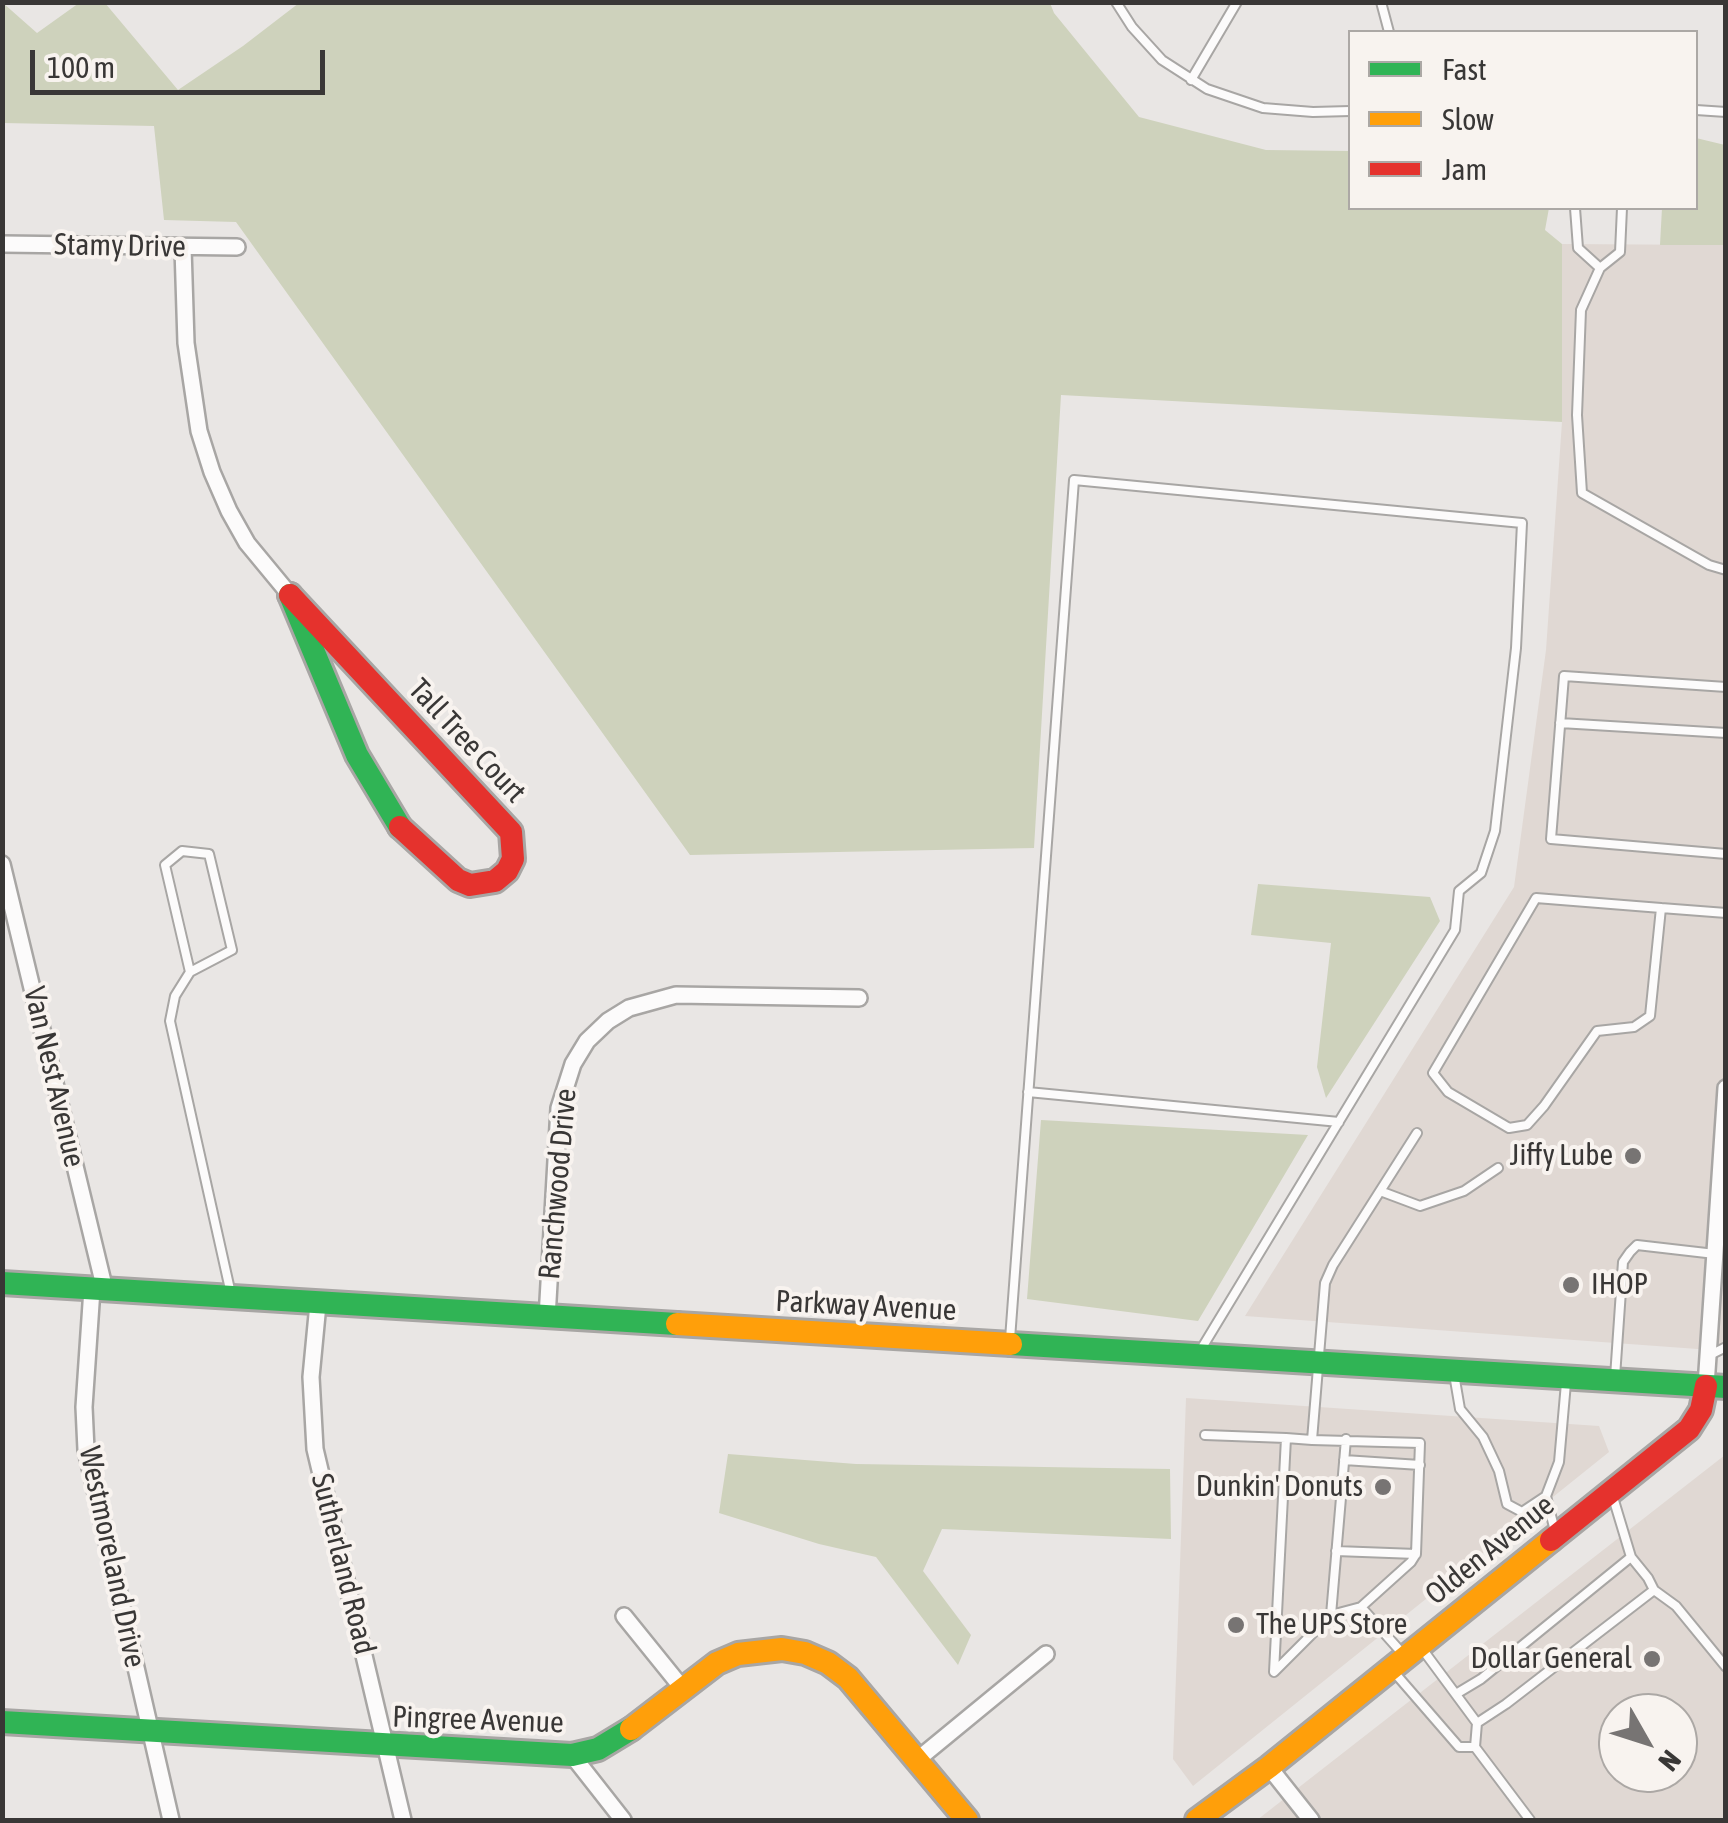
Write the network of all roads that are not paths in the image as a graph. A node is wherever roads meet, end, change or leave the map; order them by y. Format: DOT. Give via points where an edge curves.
graph roads {
  1 [pos="1116,2"];
  2 [pos="1237,2"];
  3 [pos="1382,2"];
  4 [pos="1389,30"];
  5 [pos="1191,80"];
  6 [pos="1698,110"];
  7 [pos="1348,111"];
  8 [pos="1725,111"];
  9 [pos="1575,210"];
  10 [pos="1622,210"];
  11 [pos="2,244"];
  12 [pos="238,247"];
  13 [pos="184,248"];
  14 [pos="1600,268"];
  15 [pos="1726,570"];
  16 [pos="290,596"];
  17 [pos="1726,687"];
  18 [pos="1560,723"];
  19 [pos="1726,733"];
  20 [pos="1726,854"];
  21 [pos="2,864"];
  22 [pos="1661,908"];
  23 [pos="1726,913"];
  24 [pos="190,972"];
  25 [pos="859,998"];
  26 [pos="1726,1088"];
  27 [pos="1028,1092"];
  28 [pos="1339,1122"];
  29 [pos="1416,1133"];
  30 [pos="1498,1168"];
  31 [pos="1380,1191"];
  32 [pos="1722,1204"];
  33 [pos="1715,1254"];
  34 [pos="2,1284"];
  35 [pos="98,1290"];
  36 [pos="232,1298"];
  37 [pos="318,1304"];
  38 [pos="547,1318"];
  39 [pos="1009,1344"];
  40 [pos="1726,1347"];
  41 [pos="1198,1355"];
  42 [pos="1708,1356"];
  43 [pos="1318,1362"];
  44 [pos="1454,1370"];
  45 [pos="1567,1376"];
  46 [pos="1615,1379"];
  47 [pos="1716,1386"];
  48 [pos="1205,1434"];
  49 [pos="1286,1438"];
  50 [pos="1346,1439"];
  51 [pos="1312,1440"];
  52 [pos="1344,1460"];
  53 [pos="1420,1465"];
  54 [pos="1611,1492"];
  55 [pos="1546,1496"];
  56 [pos="1556,1535"];
  57 [pos="1336,1550"];
  58 [pos="1416,1554"];
  59 [pos="1631,1557"];
  60 [pos="1654,1590"];
  61 [pos="1360,1607"];
  62 [pos="1331,1615"];
  63 [pos="624,1616"];
  64 [pos="1046,1654"];
  65 [pos="1405,1657"];
  66 [pos="1726,1668"];
  67 [pos="683,1690"];
  68 [pos="1456,1694"];
  69 [pos="2,1722"];
  70 [pos="1477,1723"];
  71 [pos="150,1731"];
  72 [pos="386,1746"];
  73 [pos="1475,1747"];
  74 [pos="572,1756"];
  75 [pos="917,1760"];
  76 [pos="1269,1766"];
  77 [pos="171,1820"];
  78 [pos="403,1820"];
  79 [pos="623,1820"];
  80 [pos="967,1820"];
  81 [pos="1196,1820"];
  82 [pos="1311,1820"];
  83 [pos="1530,1820"];
  1 -- 5 [label="lane" via="1147,44"];
  2 -- 5 [label="lane"];
  3 -- 4 [label="lane"];
  5 -- 7 [label="lane" via="1263,108"];
  6 -- 8 [label="lane"];
  9 -- 14 [label="lane" via="1578,248"];
  10 -- 14 [label="lane" via="1620,252"];
  11 -- 13 [label="street, Stamy Drive"];
  12 -- 13 [label="street, Stamy Drive"];
  13 -- 16 [label="street, Tall Tree Court" via="186,343 199,431 247,543"];
  14 -- 15 [label="lane" via="1581,310 1582,493"];
  16 -- 16 [label="main road, Tall Tree Court" via="357,754 400,827 458,880 495,881 513,858 510,832"];
  17 -- 18 [label="lane" via="1564,676"];
  18 -- 19 [label="lane"];
  18 -- 20 [label="lane" via="1551,839"];
  21 -- 35 [label="street, Van Nest Avenue"];
  22 -- 22 [label="lane" via="1536,898 1433,1073 1448,1092 1510,1128 1527,1125 1596,1031 1634,1027 1650,1016"];
  22 -- 23 [label="lane"];
  24 -- 24 [label="lane" via="164,865 182,851 209,854 232,950"];
  24 -- 36 [label="lane" via="170,1021"];
  25 -- 38 [label="street, Ranchwood Drive" via="676,995 629,1008 588,1041 559,1108"];
  26 -- 32 [label="street"];
  27 -- 28 [label="lane"];
  27 -- 28 [label="lane" via="1074,480 1522,523 1495,831 1481,872 1459,891 1455,930"];
  27 -- 39 [label="lane"];
  28 -- 41 [label="lane"];
  29 -- 31 [label="lane"];
  30 -- 31 [label="lane" via="1464,1191 1420,1206"];
  31 -- 43 [label="lane" via="1325,1284"];
  32 -- 33 [label="street"];
  33 -- 42 [label="street"];
  33 -- 46 [label="lane" via="1638,1246 1630,1252 1623,1262"];
  34 -- 35 [label="main road, Parkway Avenue"];
  35 -- 36 [label="main road, Parkway Avenue"];
  35 -- 71 [label="street, Westmoreland Drive" via="84,1407 86,1450"];
  36 -- 37 [label="main road, Parkway Avenue"];
  37 -- 38 [label="main road, Parkway Avenue"];
  37 -- 72 [label="street, Sutherland Road" via="311,1378 316,1449"];
  38 -- 39 [label="main road, Parkway Avenue"];
  39 -- 41 [label="main road, Parkway Avenue"];
  40 -- 42 [label="lane"];
  41 -- 43 [label="main road, Parkway Avenue"];
  42 -- 47 [label="street"];
  43 -- 44 [label="main road, Parkway Avenue"];
  43 -- 51 [label="lane"];
  44 -- 45 [label="main road, Parkway Avenue"];
  44 -- 55 [label="lane" via="1460,1409 1500,1471 1506,1504 1522,1512"];
  45 -- 46 [label="main road, Parkway Avenue"];
  45 -- 55 [label="lane" via="1559,1462"];
  46 -- 47 [label="main road, Parkway Avenue"];
  47 -- 54 [label="main road, Olden Avenue" via="1688,1430"];
  48 -- 49 [label="lane"];
  49 -- 51 [label="lane"];
  49 -- 62 [label="lane" via="1274,1672"];
  50 -- 51 [label="lane"];
  50 -- 52 [label="lane"];
  50 -- 53 [label="lane" via="1420,1444"];
  52 -- 53 [label="lane"];
  52 -- 57 [label="lane"];
  53 -- 58 [label="lane"];
  54 -- 56 [label="main road, Olden Avenue"];
  54 -- 59 [label="lane"];
  55 -- 56 [label="lane"];
  56 -- 65 [label="main road, Olden Avenue"];
  57 -- 58 [label="lane"];
  57 -- 62 [label="lane"];
  58 -- 61 [label="lane"];
  59 -- 60 [label="lane"];
  59 -- 68 [label="lane"];
  60 -- 66 [label="lane" via="1676,1606"];
  60 -- 70 [label="lane"];
  61 -- 62 [label="lane"];
  61 -- 65 [label="lane"];
  63 -- 67 [label="street"];
  64 -- 75 [label="street"];
  65 -- 68 [label="lane"];
  65 -- 73 [label="lane" via="1459,1747"];
  65 -- 76 [label="main road, Olden Avenue"];
  67 -- 74 [label="main road, Pingree Avenue" via="621,1737"];
  67 -- 75 [label="main road, Pingree Avenue" via="738,1654 782,1648 805,1653 848,1678"];
  68 -- 70 [label="lane"];
  69 -- 71 [label="main road, Pingree Avenue"];
  70 -- 73 [label="lane"];
  71 -- 72 [label="main road, Pingree Avenue"];
  71 -- 77 [label="street, Westmoreland Drive"];
  72 -- 74 [label="main road, Pingree Avenue"];
  72 -- 78 [label="street, Sutherland Road"];
  73 -- 83 [label="lane"];
  74 -- 79 [label="street"];
  75 -- 80 [label="main road, Pingree Avenue"];
  76 -- 81 [label="main road, Olden Avenue"];
  76 -- 82 [label="street"];
}
